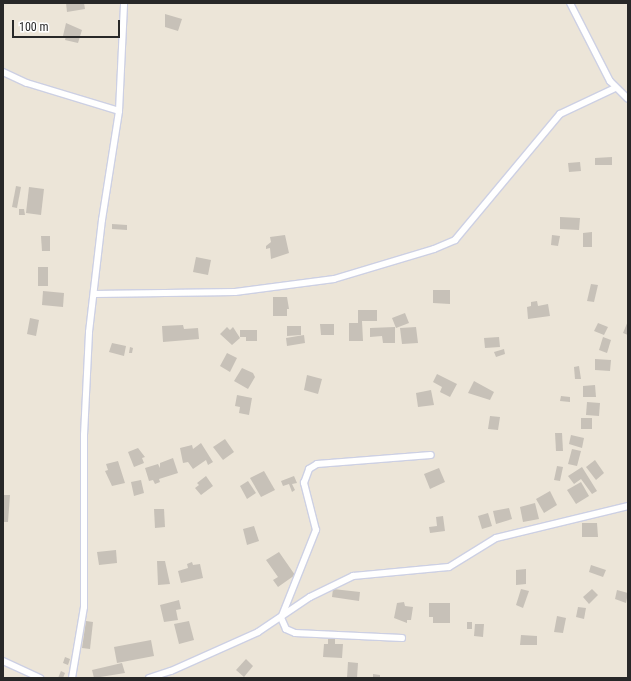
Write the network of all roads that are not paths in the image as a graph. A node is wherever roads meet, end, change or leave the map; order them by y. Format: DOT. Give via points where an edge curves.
graph roads {
  1 [pos="124,3"];
  2 [pos="570,3"];
  3 [pos="3,72"];
  4 [pos="615,88"];
  5 [pos="628,99"];
  6 [pos="119,112"];
  7 [pos="95,294"];
  8 [pos="431,455"];
  9 [pos="628,506"];
  10 [pos="281,618"];
  11 [pos="402,638"];
  12 [pos="3,661"];
  13 [pos="40,678"];
  14 [pos="72,678"];
  15 [pos="149,678"];
  1 -- 6 [label="street"];
  2 -- 4 [label="street"];
  3 -- 6 [label="street" via="27,83"];
  4 -- 5 [label="street"];
  4 -- 7 [label="street" via="560,114 455,240 434,249 334,279 235,292"];
  6 -- 7 [label="street" via="102,220"];
  7 -- 14 [label="street" via="89,332 84,435 84,607"];
  8 -- 10 [label="street" via="317,464 309,469 304,483 316,530"];
  9 -- 10 [label="street" via="496,538 449,567 353,576 327,588"];
  10 -- 11 [label="street" via="286,629 295,633"];
  10 -- 15 [label="street" via="258,632 171,671"];
  12 -- 13 [label="street"];
}
